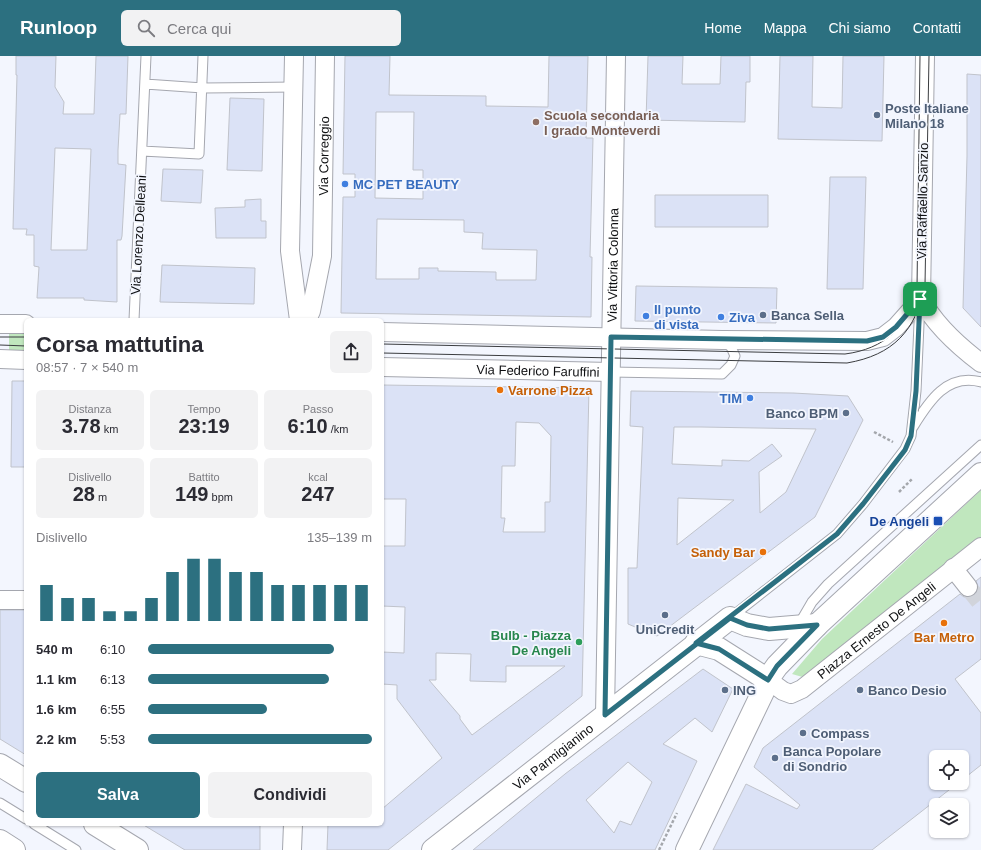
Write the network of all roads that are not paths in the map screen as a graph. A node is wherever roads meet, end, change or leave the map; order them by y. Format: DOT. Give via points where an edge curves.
graph roads {
  1 [pos="146,56"];
  2 [pos="203,56"];
  3 [pos="294,56"];
  4 [pos="324,56"];
  5 [pos="616,56"];
  6 [pos="925,56"];
  7 [pos="145,84"];
  8 [pos="294,87"];
  9 [pos="203,88"];
  10 [pos="142,151"];
  11 [pos="290,252"];
  12 [pos="322,256"];
  13 [pos="920,299"];
  14 [pos="134,318"];
  15 [pos="299,318"];
  16 [pos="308,318"];
  17 [pos="0,324"];
  18 [pos="24,324"];
  19 [pos="384,332"];
  20 [pos="611,337"];
  21 [pos="722,340"];
  22 [pos="0,359"];
  23 [pos="24,360"];
  24 [pos="981,363"];
  25 [pos="384,367"];
  26 [pos="611,372"];
  27 [pos="981,382"];
  28 [pos="912,430"];
  29 [pos="981,445"];
  30 [pos="981,474"];
  31 [pos="981,547"];
  32 [pos="954,568"];
  33 [pos="968,587"];
  34 [pos="0,600"];
  35 [pos="24,600"];
  36 [pos="730,618"];
  37 [pos="807,626"];
  38 [pos="696,643"];
  39 [pos="773,673"];
  40 [pos="605,715"];
  41 [pos="0,765"];
  42 [pos="24,780"];
  43 [pos="0,803"];
  44 [pos="24,818"];
  45 [pos="37,826"];
  46 [pos="98,826"];
  47 [pos="293,826"];
  48 [pos="0,842"];
  49 [pos="14,850"];
  50 [pos="76,850"];
  51 [pos="138,850"];
  52 [pos="292,850"];
  53 [pos="433,850"];
  54 [pos="687,850"];
  1 -- 7 [label="lane, Via Lorenzo Delleani"];
  2 -- 9 [label="lane"];
  3 -- 8 [label="street"];
  4 -- 12 [label="street, Via Correggio"];
  5 -- 20 [label="street, Via Vittoria Colonna"];
  6 -- 13 [label="street, Via Raffaello Sanzio"];
  7 -- 9 [label="lane"];
  7 -- 10 [label="lane, Via Lorenzo Delleani"];
  8 -- 9 [label="lane"];
  8 -- 11 [label="street"];
  9 -- 10 [label="lane" via="199,154"];
  10 -- 14 [label="lane, Via Lorenzo Delleani"];
  11 -- 12 [label="street" via="305,262"];
  11 -- 15 [label="street"];
  12 -- 16 [label="street, Via Correggio"];
  13 -- 21 [label="street" via="896,327 883,337 867,341"];
  13 -- 24 [label="street" via="941,328"];
  13 -- 28 [label="lane"];
  17 -- 18 [label="street"];
  19 -- 20 [label="street"];
  20 -- 21 [label="street"];
  20 -- 26 [label="street, Via Vittoria Colonna"];
  21 -- 26 [label="lane, Via Federico Faruffini" via="731,347 735,356 731,365 722,374"];
  22 -- 23 [label="street"];
  25 -- 26 [label="street, Via Federico Faruffini"];
  26 -- 40 [label="street, Via Vittoria Colonna"];
  27 -- 28 [label="lane" via="962,379 943,389 926,408"];
  28 -- 36 [label="lane" via="901,456 837,534"];
  29 -- 37 [label="lane" via="828,584 812,602"];
  30 -- 37 [label="street"];
  31 -- 32 [label="street, Piazza Ernesto De Angeli"];
  32 -- 33 [label="street"];
  32 -- 39 [label="street, Piazza Ernesto De Angeli" via="802,689 791,694 783,691"];
  34 -- 35 [label="street"];
  36 -- 37 [label="street" via="747,625 769,629"];
  36 -- 38 [label="street, Via Parmigianino"];
  37 -- 39 [label="street"];
  38 -- 39 [label="street, Piazza Ernesto De Angeli" via="719,649"];
  38 -- 40 [label="street, Via Parmigianino"];
  39 -- 54 [label="street"];
  40 -- 53 [label="street, Via Parmigianino"];
  41 -- 42 [label="street"];
  43 -- 44 [label="lane"];
  45 -- 50 [label="lane"];
  46 -- 51 [label="street"];
  47 -- 52 [label="street"];
  48 -- 49 [label="street"];
}
